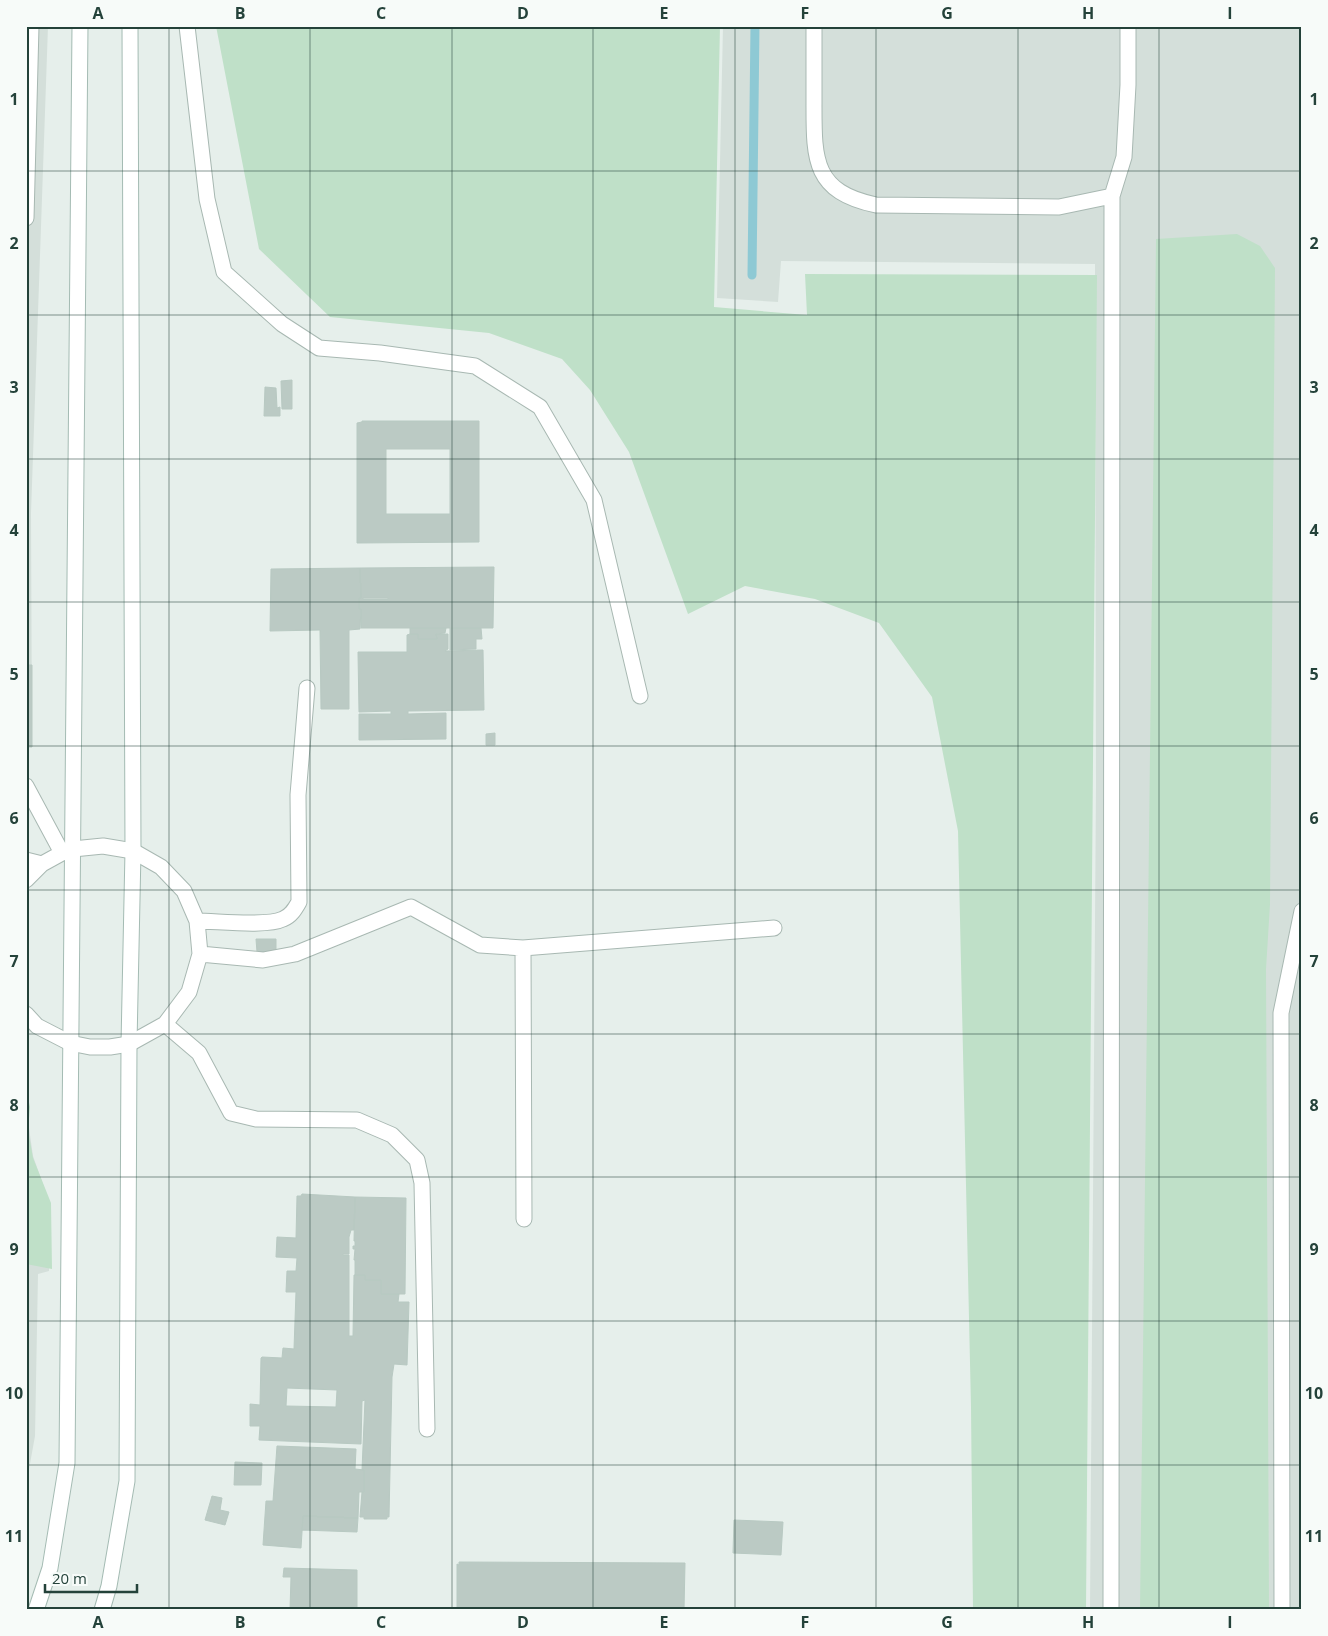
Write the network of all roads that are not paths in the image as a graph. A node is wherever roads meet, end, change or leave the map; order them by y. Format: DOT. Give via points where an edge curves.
graph roads {
  1 [pos="31,26"];
  2 [pos="80,26"];
  3 [pos="130,26"];
  4 [pos="187,26"];
  5 [pos="814,26"];
  6 [pos="1128,26"];
  7 [pos="1112,196"];
  8 [pos="26,218"];
  9 [pos="307,688"];
  10 [pos="640,696"];
  11 [pos="26,786"];
  12 [pos="68,851"];
  13 [pos="133,851"];
  14 [pos="26,860"];
  15 [pos="42,864"];
  16 [pos="26,880"];
  17 [pos="1302,911"];
  18 [pos="197,921"];
  19 [pos="774,928"];
  20 [pos="523,948"];
  21 [pos="200,954"];
  22 [pos="26,1014"];
  23 [pos="164,1024"];
  24 [pos="70,1044"];
  25 [pos="129,1044"];
  26 [pos="524,1219"];
  27 [pos="427,1429"];
  28 [pos="36,1610"];
  29 [pos="102,1610"];
  30 [pos="1111,1610"];
  31 [pos="1282,1610"];
  1 -- 8 [label="street"];
  2 -- 12 [label="street"];
  3 -- 13 [label="street"];
  4 -- 10 [label="street" via="207,199 224,272 282,324 319,348 475,366 540,407 594,500"];
  5 -- 7 [label="street" via="814,144 818,164 840,193 876,205 1059,207"];
  6 -- 7 [label="street" via="1124,157"];
  7 -- 30 [label="street"];
  9 -- 18 [label="street" via="298,795 299,902 292,914 283,920 265,923"];
  11 -- 12 [label="street"];
  12 -- 13 [label="street" via="103,846"];
  12 -- 15 [label="street"];
  12 -- 24 [label="street"];
  13 -- 18 [label="street" via="161,867 184,891"];
  13 -- 25 [label="street"];
  14 -- 15 [label="street"];
  15 -- 16 [label="street"];
  17 -- 31 [label="street" via="1281,1013"];
  18 -- 21 [label="street"];
  19 -- 20 [label="street"];
  20 -- 21 [label="street" via="480,945 411,907 295,954 263,960"];
  20 -- 26 [label="street"];
  21 -- 23 [label="street" via="189,992"];
  22 -- 24 [label="street" via="37,1026"];
  23 -- 25 [label="street"];
  23 -- 27 [label="street" via="199,1053 231,1113 256,1119 357,1120 392,1135 417,1160 422,1184"];
  24 -- 25 [label="street" via="90,1047"];
  24 -- 28 [label="street" via="67,1463 50,1568"];
  25 -- 29 [label="street" via="128,1481"];
}
